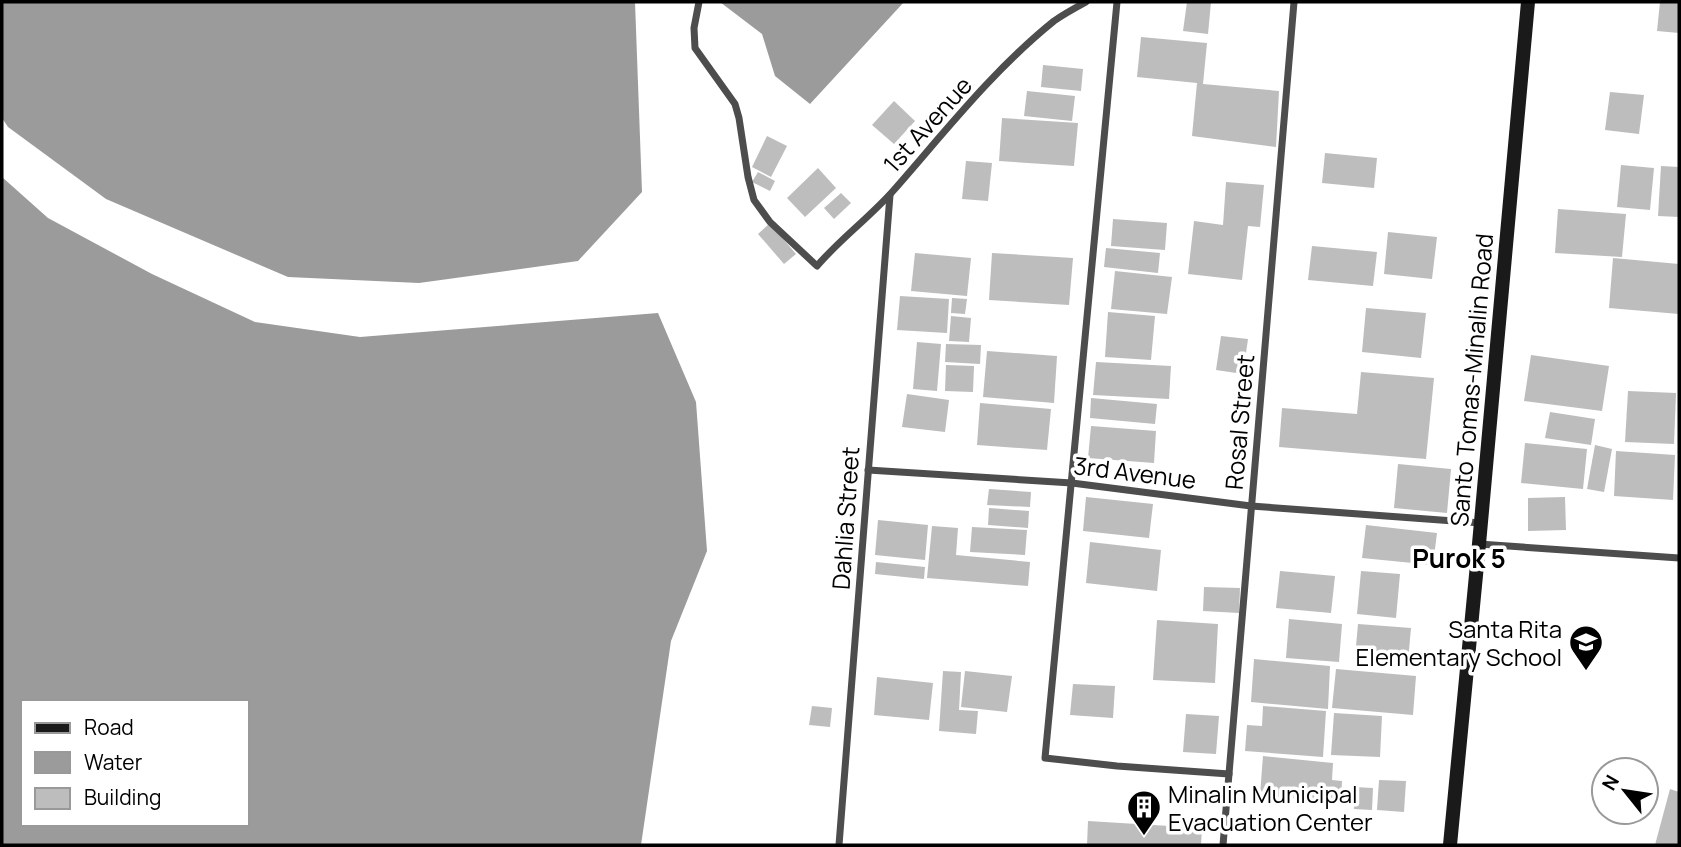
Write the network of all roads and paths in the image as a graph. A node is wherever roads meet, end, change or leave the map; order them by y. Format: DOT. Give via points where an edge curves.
graph roads {
  1 [pos="699,2"];
  2 [pos="1086,2"];
  3 [pos="1117,2"];
  4 [pos="1294,2"];
  5 [pos="1528,2"];
  6 [pos="890,194"];
  7 [pos="868,470"];
  8 [pos="1072,483"];
  9 [pos="1251,506"];
  10 [pos="1481,523"];
  11 [pos="1479,544"];
  12 [pos="1679,558"];
  13 [pos="1229,774"];
  14 [pos="839,845"];
  15 [pos="1223,845"];
  16 [pos="1450,845"];
  1 -- 6 [label="street, 1st Avenue" via="695,48 735,104 754,200 770,222 817,266"];
  2 -- 6 [label="street, 1st Avenue" via="1056,20 1013,58"];
  3 -- 8 [label="street"];
  4 -- 9 [label="street, Rosal Street"];
  5 -- 10 [label="main road, Santo Tomas-Minalin Road"];
  6 -- 7 [label="street, Dahlia Street"];
  7 -- 8 [label="street, 3rd Avenue"];
  7 -- 14 [label="street, Dahlia Street"];
  8 -- 9 [label="street, 3rd Avenue"];
  8 -- 13 [label="street" via="1045,758"];
  9 -- 10 [label="street, 3rd Avenue"];
  9 -- 13 [label="street, Rosal Street"];
  10 -- 11 [label="main road, Santo Tomas-Minalin Road"];
  11 -- 12 [label="street"];
  11 -- 16 [label="main road, Santo Tomas-Minalin Road"];
  13 -- 15 [label="street, Rosal Street"];
}
